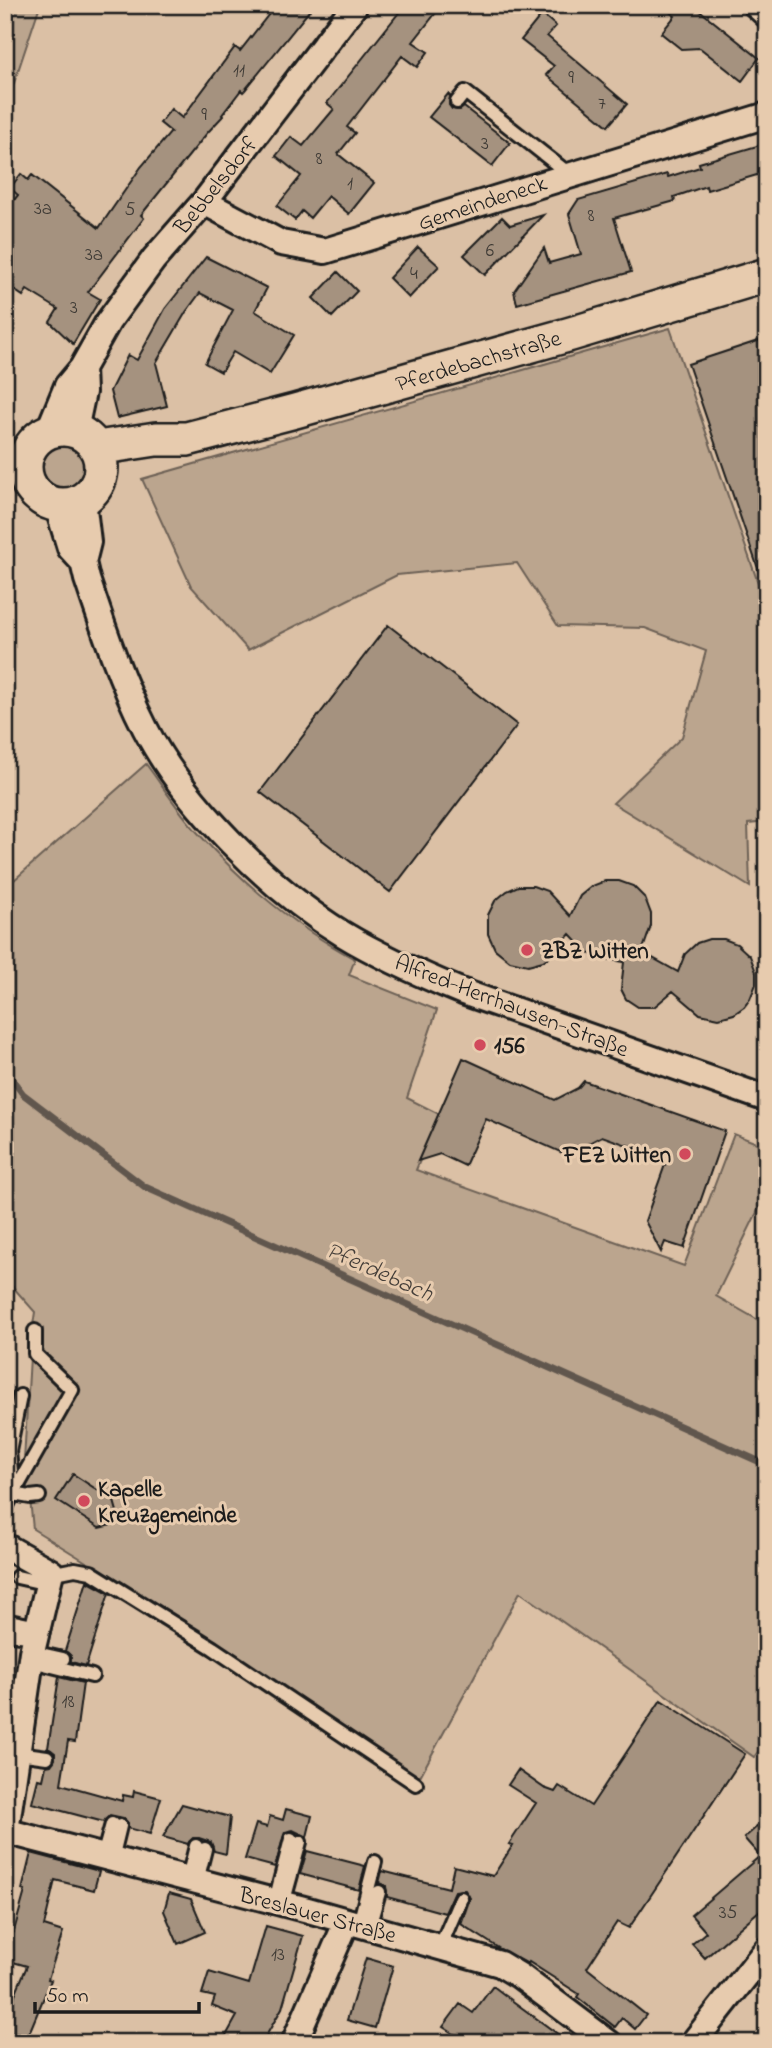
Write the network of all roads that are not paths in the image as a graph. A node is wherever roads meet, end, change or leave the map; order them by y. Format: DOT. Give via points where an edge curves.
graph roads {
  1 [pos="355,5"];
  2 [pos="756,5"];
  3 [pos="767,15"];
  4 [pos="457,102"];
  5 [pos="767,115"];
  6 [pos="569,174"];
  7 [pos="204,202"];
  8 [pos="767,275"];
  9 [pos="80,446"];
  10 [pos="34,485"];
  11 [pos="767,1099"];
  12 [pos="35,1331"];
  13 [pos="20,1396"];
  14 [pos="7,1449"];
  15 [pos="13,1494"];
  16 [pos="39,1496"];
  17 [pos="5,1509"];
  18 [pos="5,1546"];
  19 [pos="17,1577"];
  20 [pos="49,1579"];
  21 [pos="5,1620"];
  22 [pos="5,1633"];
  23 [pos="34,1644"];
  24 [pos="62,1659"];
  25 [pos="92,1676"];
  26 [pos="16,1695"];
  27 [pos="47,1757"];
  28 [pos="13,1762"];
  29 [pos="416,1784"];
  30 [pos="116,1825"];
  31 [pos="6,1833"];
  32 [pos="295,1841"];
  33 [pos="201,1847"];
  34 [pos="108,1858"];
  35 [pos="375,1862"];
  36 [pos="192,1880"];
  37 [pos="379,1892"];
  38 [pos="461,1898"];
  39 [pos="279,1903"];
  40 [pos="359,1924"];
  41 [pos="440,1947"];
  42 [pos="762,1966"];
  43 [pos="294,2043"];
  44 [pos="609,2043"];
  45 [pos="693,2043"];
  1 -- 7 [label="street, Bebbelsdorf"];
  2 -- 3 [label="street"];
  4 -- 6 [label="lane" via="465,92"];
  5 -- 6 [label="street, Gemeindeneck"];
  6 -- 7 [label="street, Gemeindeneck" via="325,251 281,243"];
  7 -- 9 [label="street, Bebbelsdorf" via="154,259 66,386"];
  8 -- 9 [label="main road, Pferdebachstraße" via="187,439"];
  9 -- 10 [label="main road" via="37,440 30,450"];
  9 -- 10 [label="main road" via="97,486"];
  10 -- 11 [label="street, Alfred-Herrhausen-Straße" via="83,562 122,679 152,741 209,818 261,871 341,933 383,956 463,992"];
  12 -- 15 [label="lane" via="36,1354 72,1390"];
  13 -- 14 [label="lane"];
  14 -- 15 [label="lane"];
  15 -- 16 [label="lane"];
  15 -- 17 [label="lane"];
  18 -- 20 [label="street" via="51,1572"];
  19 -- 20 [label="lane"];
  20 -- 23 [label="street"];
  20 -- 29 [label="lane" via="75,1569 90,1572"];
  21 -- 23 [label="lane"];
  22 -- 23 [label="lane"];
  23 -- 24 [label="lane"];
  23 -- 25 [label="lane"];
  23 -- 26 [label="street"];
  26 -- 28 [label="street"];
  27 -- 28 [label="lane"];
  28 -- 31 [label="street"];
  30 -- 34 [label="lane"];
  31 -- 34 [label="street, Breslauer Straße"];
  32 -- 39 [label="lane"];
  33 -- 36 [label="lane"];
  34 -- 36 [label="street, Breslauer Straße"];
  35 -- 40 [label="lane"];
  36 -- 39 [label="street, Breslauer Straße"];
  37 -- 40 [label="lane"];
  38 -- 41 [label="lane"];
  39 -- 40 [label="street, Breslauer Straße"];
  40 -- 41 [label="street, Breslauer Straße"];
  40 -- 43 [label="street"];
  41 -- 44 [label="street, Breslauer Straße" via="510,1969"];
  42 -- 45 [label="street"];
}
